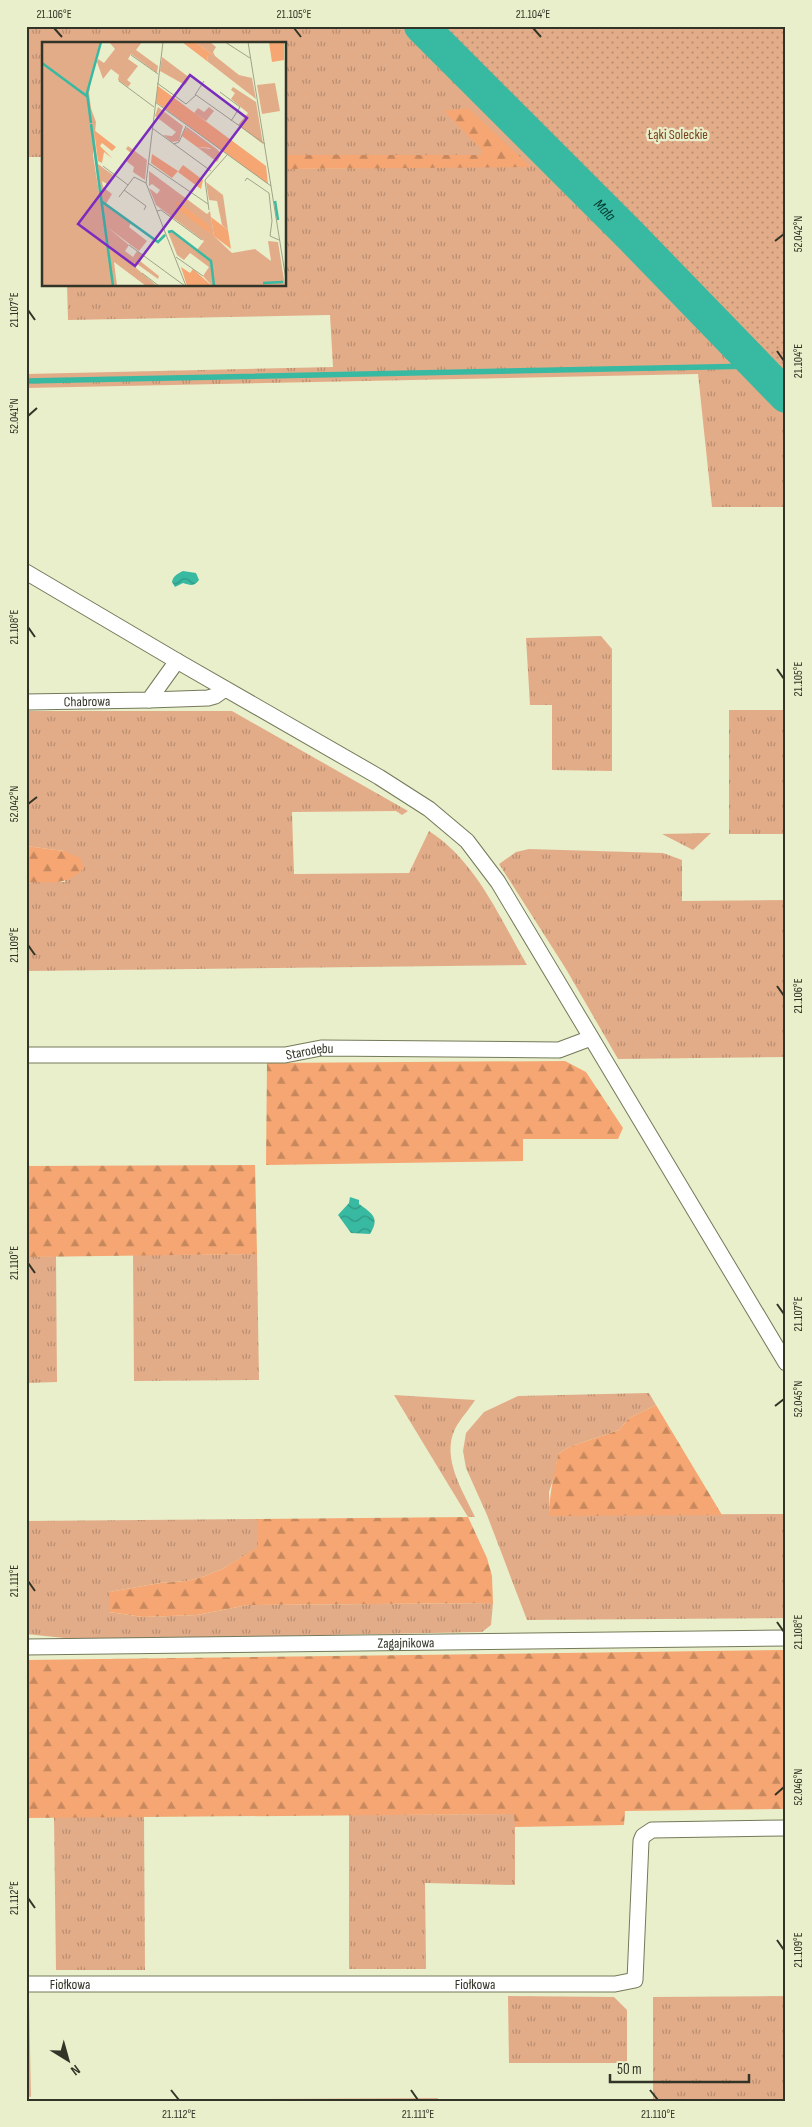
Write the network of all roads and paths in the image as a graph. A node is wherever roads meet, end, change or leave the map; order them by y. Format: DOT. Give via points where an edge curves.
graph roads {
  1 [pos="26,572"];
  2 [pos="177,661"];
  3 [pos="224,689"];
  4 [pos="149,700"];
  5 [pos="26,702"];
  6 [pos="591,1038"];
  7 [pos="26,1055"];
  8 [pos="786,1363"];
  9 [pos="786,1638"];
  10 [pos="26,1647"];
  11 [pos="786,1828"];
  12 [pos="26,1984"];
  1 -- 2 [label="street"];
  2 -- 3 [label="street"];
  2 -- 4 [label="street"];
  3 -- 4 [label="street, Chabrowa" via="208,698"];
  3 -- 6 [label="street" via="388,782 429,809 467,841 498,882"];
  4 -- 5 [label="street, Chabrowa"];
  6 -- 7 [label="street, Starodębu" via="559,1050 382,1047 320,1048 285,1055"];
  6 -- 8 [label="street"];
  9 -- 10 [label="street, Zagajnikowa"];
  11 -- 12 [label="street, Fiołkowa" via="647,1832 641,1842 635,1980 615,1984"];
}
